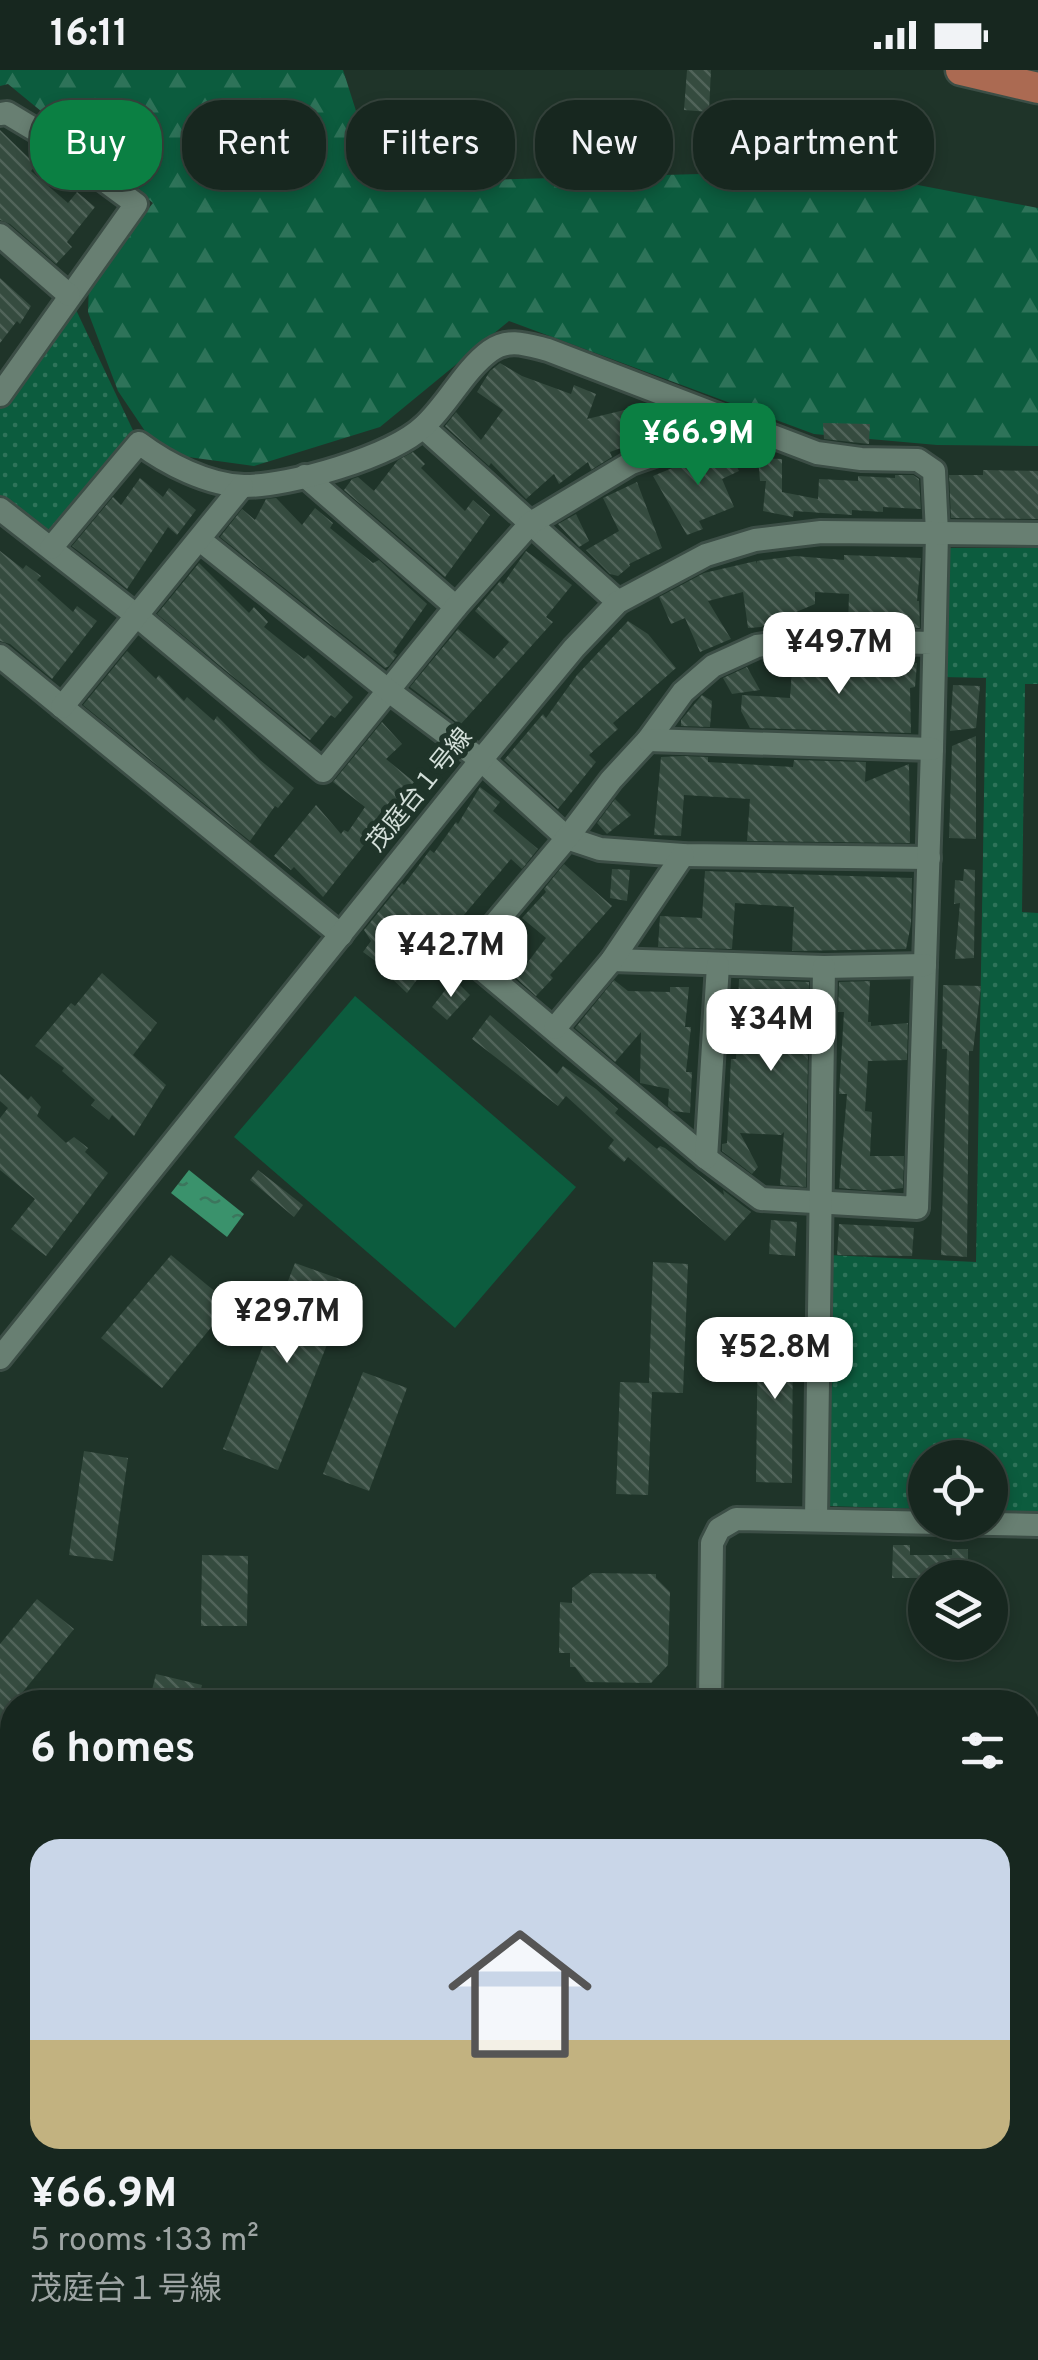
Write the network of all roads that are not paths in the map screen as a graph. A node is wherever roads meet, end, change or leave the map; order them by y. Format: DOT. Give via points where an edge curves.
graph roads {
  1 [pos="960,70"];
  2 [pos="1038,88"];
  3 [pos="0,114"];
  4 [pos="0,234"];
  5 [pos="69,295"];
  6 [pos="3,384"];
  7 [pos="741,425"];
  8 [pos="423,426"];
  9 [pos="305,476"];
  10 [pos="242,486"];
  11 [pos="0,510"];
  12 [pos="531,523"];
  13 [pos="936,533"];
  14 [pos="1038,534"];
  15 [pos="200,540"];
  16 [pos="51,548"];
  17 [pos="618,602"];
  18 [pos="456,606"];
  19 [pos="138,616"];
  20 [pos="932,643"];
  21 [pos="0,656"];
  22 [pos="389,691"];
  23 [pos="62,707"];
  24 [pos="648,740"];
  25 [pos="932,750"];
  26 [pos="481,760"];
  27 [pos="567,838"];
  28 [pos="684,855"];
  29 [pos="929,858"];
  30 [pos="341,936"];
  31 [pos="612,960"];
  32 [pos="718,965"];
  33 [pos="925,965"];
  34 [pos="824,967"];
  35 [pos="555,1028"];
  36 [pos="706,1158"];
  37 [pos="818,1204"];
  38 [pos="0,1358"];
  39 [pos="816,1520"];
  40 [pos="1038,1525"];
  41 [pos="710,1690"];
  1 -- 2 [label="main road"];
  3 -- 5 [label="street" via="37,131 136,204"];
  4 -- 5 [label="street"];
  5 -- 6 [label="street"];
  7 -- 8 [label="street" via="514,341 491,350"];
  7 -- 12 [label="street" via="631,463"];
  7 -- 13 [label="street" via="817,453 918,460 934,471"];
  8 -- 9 [label="street" via="396,445"];
  8 -- 12 [label="street"];
  9 -- 10 [label="street"];
  9 -- 18 [label="street"];
  10 -- 15 [label="street"];
  10 -- 16 [label="street" via="177,467 139,443"];
  11 -- 16 [label="street"];
  12 -- 17 [label="street"];
  12 -- 18 [label="street"];
  13 -- 14 [label="street, 茂庭台１号線"];
  13 -- 17 [label="street, 茂庭台１号線" via="821,532 754,540 706,555"];
  13 -- 20 [label="street"];
  15 -- 19 [label="street"];
  15 -- 22 [label="street"];
  16 -- 19 [label="street"];
  17 -- 26 [label="street, 茂庭台１号線"];
  18 -- 22 [label="street"];
  19 -- 22 [label="street" via="322,772"];
  19 -- 23 [label="street"];
  20 -- 24 [label="street" via="799,640 757,646 713,666"];
  20 -- 25 [label="street"];
  21 -- 23 [label="street"];
  22 -- 26 [label="street"];
  23 -- 30 [label="street"];
  24 -- 25 [label="street"];
  24 -- 27 [label="street"];
  25 -- 29 [label="street"];
  26 -- 27 [label="street"];
  26 -- 30 [label="street, 茂庭台１号線"];
  27 -- 28 [label="street" via="600,850"];
  27 -- 35 [label="street" via="467,957"];
  28 -- 29 [label="street"];
  28 -- 31 [label="street"];
  29 -- 33 [label="street"];
  30 -- 38 [label="street, 茂庭台１号線"];
  31 -- 32 [label="street"];
  31 -- 35 [label="street"];
  32 -- 34 [label="street"];
  32 -- 36 [label="street"];
  33 -- 34 [label="street"];
  33 -- 37 [label="street" via="917,1208"];
  34 -- 37 [label="street"];
  35 -- 36 [label="street"];
  36 -- 37 [label="street" via="761,1199"];
  37 -- 39 [label="street"];
  39 -- 40 [label="street"];
  39 -- 41 [label="street" via="736,1520 720,1529 712,1544"];
}
